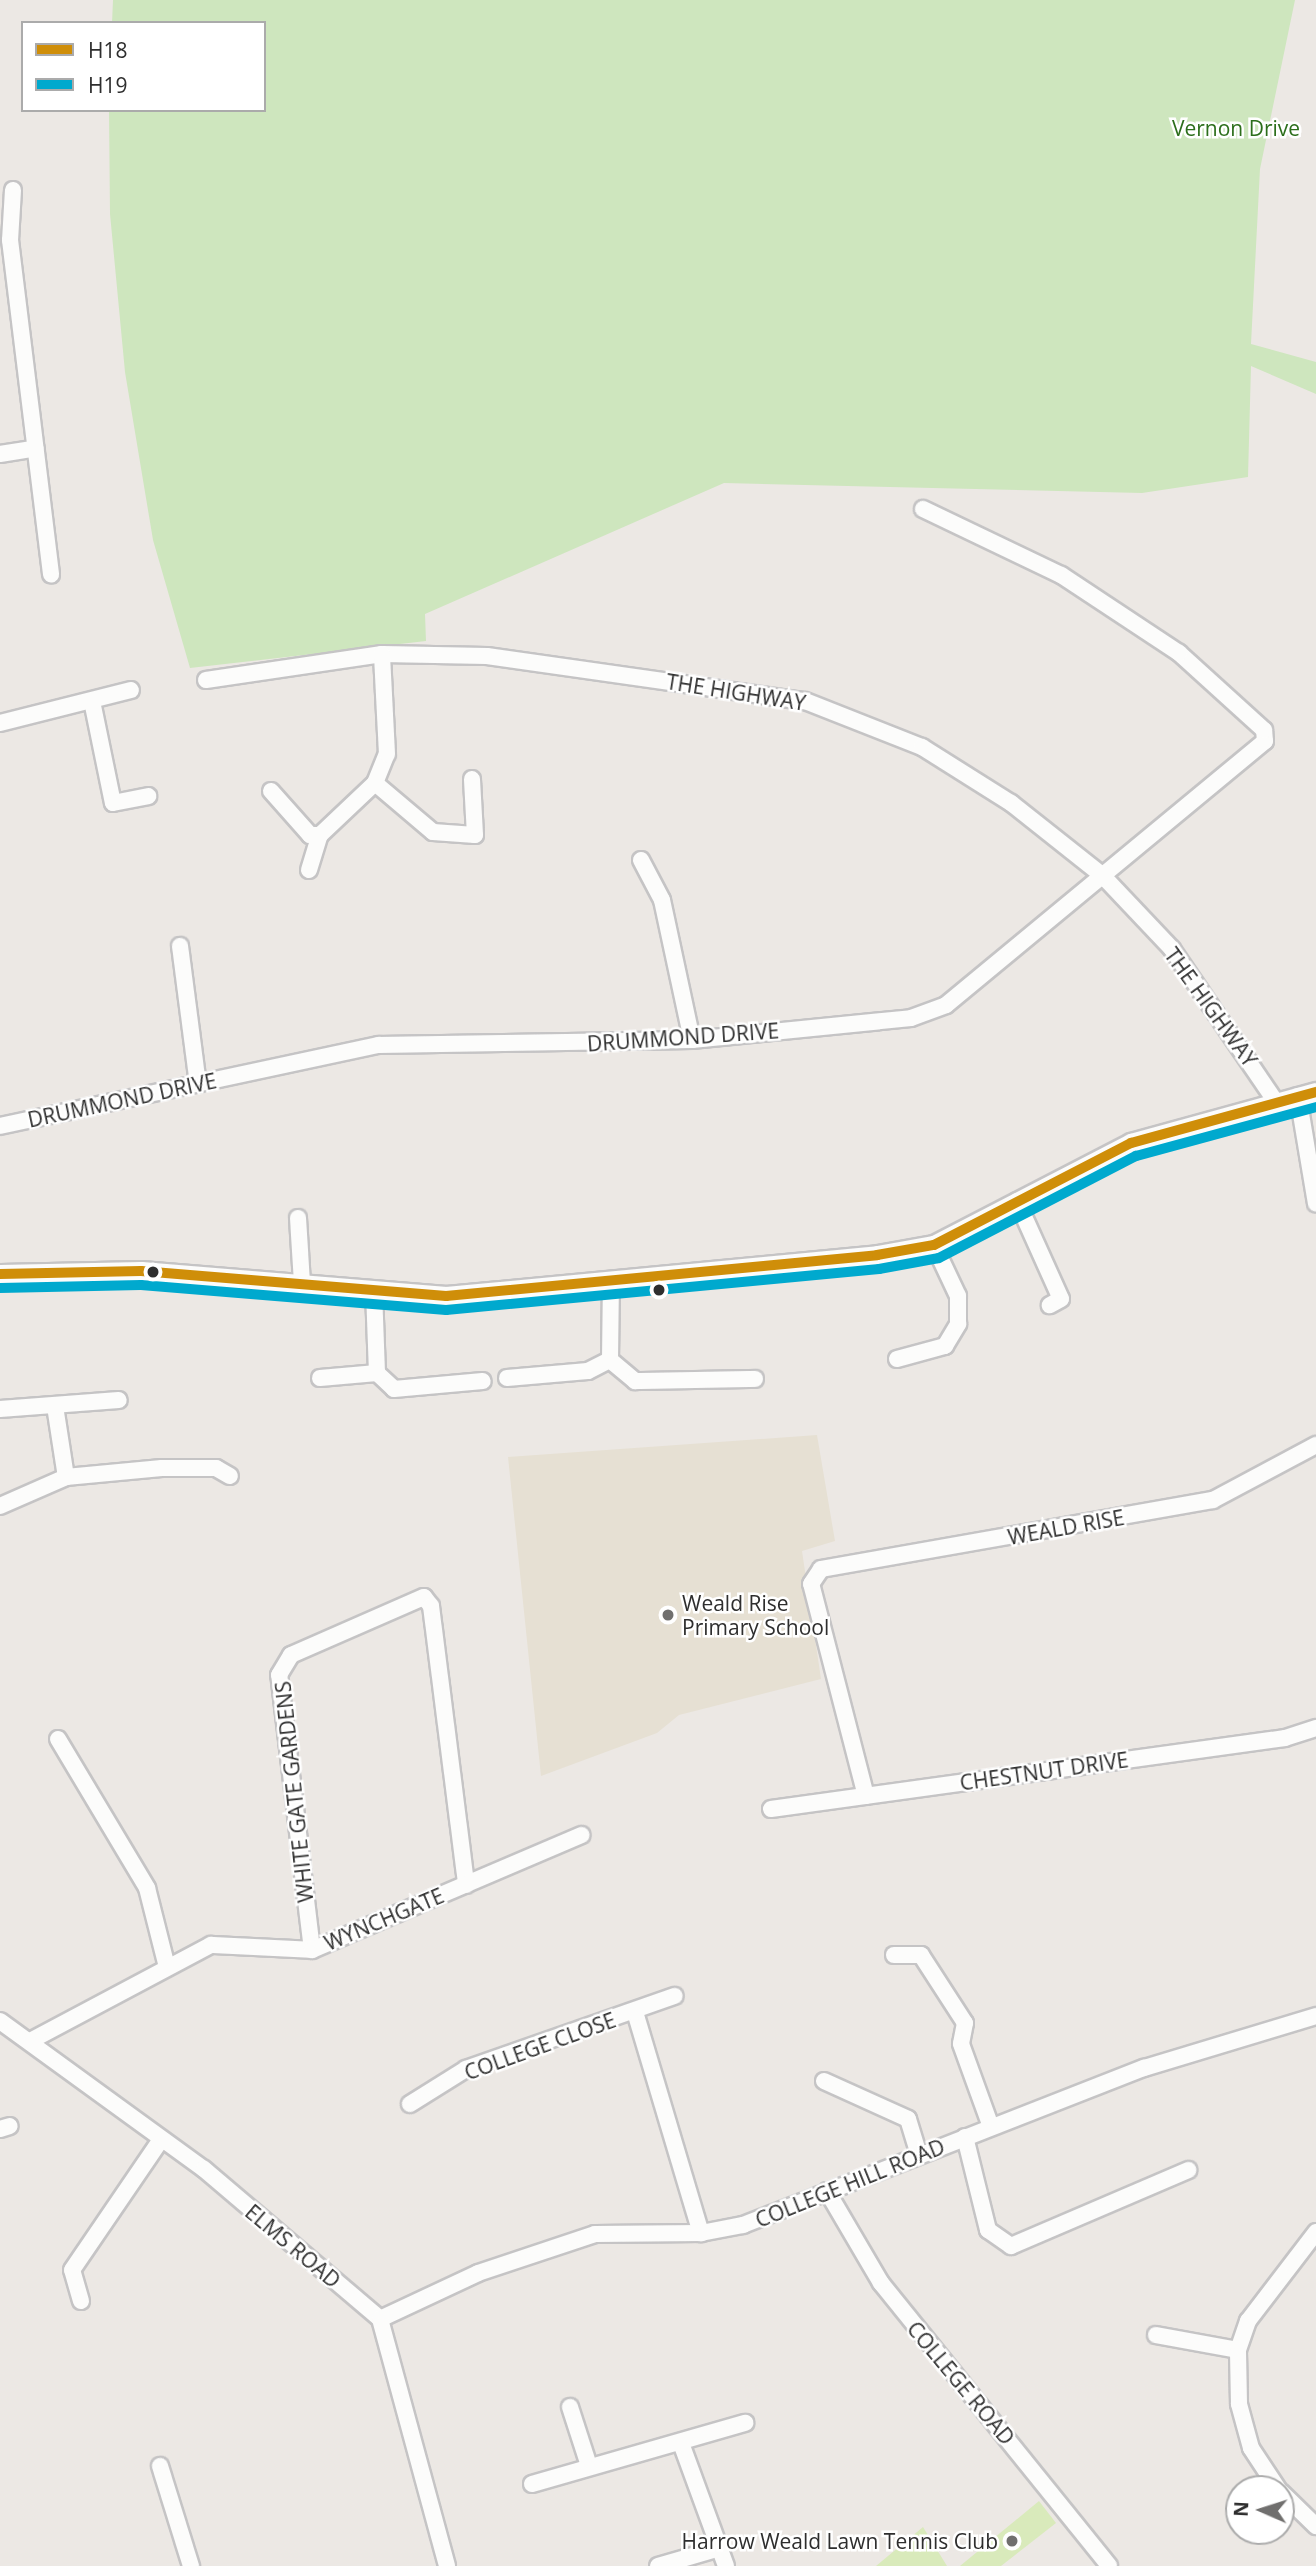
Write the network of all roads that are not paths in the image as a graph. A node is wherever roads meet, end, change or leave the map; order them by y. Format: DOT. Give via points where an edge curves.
graph roads {
  1 [pos="13,190"];
  2 [pos="36,448"];
  3 [pos="0,454"];
  4 [pos="923,509"];
  5 [pos="51,574"];
  6 [pos="382,654"];
  7 [pos="206,680"];
  8 [pos="131,690"];
  9 [pos="92,701"];
  10 [pos="0,723"];
  11 [pos="472,779"];
  12 [pos="375,783"];
  13 [pos="271,791"];
  14 [pos="148,796"];
  15 [pos="320,835"];
  16 [pos="641,860"];
  17 [pos="309,870"];
  18 [pos="1103,876"];
  19 [pos="180,946"];
  20 [pos="692,1040"];
  21 [pos="198,1084"];
  22 [pos="1307,1094"];
  23 [pos="1276,1102"];
  24 [pos="0,1126"];
  25 [pos="1017,1202"];
  26 [pos="1316,1203"];
  27 [pos="298,1218"];
  28 [pos="934,1245"];
  29 [pos="0,1274"];
  30 [pos="611,1281"];
  31 [pos="302,1284"];
  32 [pos="374,1291"];
  33 [pos="1050,1305"];
  34 [pos="897,1359"];
  35 [pos="610,1360"];
  36 [pos="377,1373"];
  37 [pos="320,1378"];
  38 [pos="507,1378"];
  39 [pos="755,1379"];
  40 [pos="483,1381"];
  41 [pos="119,1399"];
  42 [pos="55,1406"];
  43 [pos="0,1409"];
  44 [pos="1316,1445"];
  45 [pos="230,1476"];
  46 [pos="66,1477"];
  47 [pos="0,1506"];
  48 [pos="1316,1728"];
  49 [pos="58,1739"];
  50 [pos="866,1796"];
  51 [pos="771,1808"];
  52 [pos="582,1835"];
  53 [pos="466,1885"];
  54 [pos="312,1950"];
  55 [pos="894,1955"];
  56 [pos="167,1967"];
  57 [pos="675,1996"];
  58 [pos="635,2012"];
  59 [pos="1316,2016"];
  60 [pos="0,2021"];
  61 [pos="32,2040"];
  62 [pos="824,2081"];
  63 [pos="410,2104"];
  64 [pos="990,2127"];
  65 [pos="965,2137"];
  66 [pos="160,2141"];
  67 [pos="919,2154"];
  68 [pos="1188,2169"];
  69 [pos="827,2191"];
  70 [pos="1316,2232"];
  71 [pos="701,2233"];
  72 [pos="81,2301"];
  73 [pos="380,2319"];
  74 [pos="1156,2335"];
  75 [pos="1238,2350"];
  76 [pos="570,2407"];
  77 [pos="745,2424"];
  78 [pos="681,2443"];
  79 [pos="160,2466"];
  80 [pos="589,2466"];
  81 [pos="1269,2475"];
  82 [pos="533,2484"];
  83 [pos="1295,2506"];
  84 [pos="1316,2526"];
  85 [pos="720,2548"];
  86 [pos="191,2566"];
  87 [pos="447,2566"];
  88 [pos="658,2566"];
  89 [pos="726,2566"];
  90 [pos="1109,2566"];
  1 -- 2 [label="street" via="10,240"];
  2 -- 3 [label="street"];
  2 -- 5 [label="street"];
  4 -- 18 [label="street, DRUMMOND DRIVE" via="1061,575 1179,653 1264,730 1265,741"];
  6 -- 7 [label="street, THE HIGHWAY"];
  6 -- 12 [label="street" via="387,754"];
  6 -- 18 [label="street, THE HIGHWAY" via="487,656 805,701 922,747 1011,803"];
  8 -- 9 [label="street"];
  9 -- 10 [label="street"];
  9 -- 14 [label="street" via="113,803"];
  11 -- 12 [label="street" via="475,835 433,832"];
  12 -- 15 [label="street"];
  13 -- 15 [label="street" via="310,835"];
  15 -- 17 [label="street"];
  16 -- 20 [label="street" via="662,900"];
  18 -- 20 [label="street, DRUMMOND DRIVE" via="946,1006 911,1018"];
  18 -- 23 [label="street, THE HIGHWAY" via="1172,949"];
  19 -- 21 [label="street"];
  20 -- 21 [label="street, DRUMMOND DRIVE" via="378,1045"];
  21 -- 24 [label="street, DRUMMOND DRIVE"];
  22 -- 23 [label="street"];
  22 -- 26 [label="street"];
  23 -- 25 [label="street" via="1131,1143"];
  25 -- 28 [label="street"];
  25 -- 33 [label="street" via="1061,1299"];
  27 -- 31 [label="street"];
  28 -- 30 [label="street"];
  28 -- 34 [label="street" via="958,1296 958,1324 945,1346"];
  29 -- 31 [label="street" via="141,1271"];
  30 -- 32 [label="street" via="446,1296"];
  30 -- 35 [label="street"];
  31 -- 32 [label="street"];
  32 -- 36 [label="street"];
  35 -- 38 [label="street" via="588,1371"];
  35 -- 39 [label="street" via="635,1381"];
  36 -- 37 [label="street"];
  36 -- 40 [label="street" via="394,1389"];
  41 -- 42 [label="street"];
  42 -- 43 [label="street"];
  42 -- 46 [label="street"];
  44 -- 50 [label="street, WEALD RISE" via="1213,1500 821,1569 811,1584"];
  45 -- 46 [label="street" via="216,1468 162,1468"];
  46 -- 47 [label="street"];
  48 -- 50 [label="street, CHESTNUT DRIVE" via="1285,1738"];
  49 -- 56 [label="street" via="147,1888"];
  50 -- 51 [label="street, CHESTNUT DRIVE"];
  52 -- 53 [label="street, WYNCHGATE"];
  53 -- 54 [label="street, WYNCHGATE"];
  53 -- 54 [label="street, WHITE GATE GARDENS" via="431,1606 424,1597 291,1655 279,1675"];
  54 -- 56 [label="street, WYNCHGATE" via="211,1945"];
  55 -- 64 [label="street" via="921,1955 965,2023 961,2044"];
  56 -- 61 [label="street, WYNCHGATE"];
  57 -- 58 [label="street, COLLEGE CLOSE"];
  58 -- 63 [label="street, COLLEGE CLOSE" via="466,2069"];
  58 -- 71 [label="street, COLLEGE CLOSE"];
  59 -- 64 [label="street, COLLEGE HILL ROAD" via="1144,2068"];
  60 -- 61 [label="street, ELMS ROAD"];
  61 -- 66 [label="street, ELMS ROAD"];
  62 -- 67 [label="street" via="908,2119"];
  64 -- 65 [label="street, COLLEGE HILL ROAD"];
  65 -- 67 [label="street, COLLEGE HILL ROAD"];
  65 -- 68 [label="street" via="988,2230 1011,2246"];
  66 -- 72 [label="street" via="72,2270"];
  66 -- 73 [label="street, ELMS ROAD" via="204,2169"];
  67 -- 69 [label="street, COLLEGE HILL ROAD"];
  69 -- 71 [label="street, COLLEGE HILL ROAD" via="743,2225"];
  69 -- 90 [label="street, COLLEGE ROAD" via="881,2283"];
  70 -- 75 [label="street" via="1248,2320"];
  71 -- 73 [label="street, COLLEGE HILL ROAD" via="595,2234 478,2273"];
  73 -- 87 [label="street"];
  74 -- 75 [label="street"];
  75 -- 81 [label="street" via="1239,2404 1251,2448"];
  76 -- 80 [label="street"];
  77 -- 78 [label="street"];
  78 -- 80 [label="street"];
  78 -- 85 [label="street"];
  79 -- 86 [label="street"];
  80 -- 82 [label="street"];
  83 -- 84 [label="street"];
  85 -- 88 [label="street"];
  85 -- 89 [label="street"];
}
